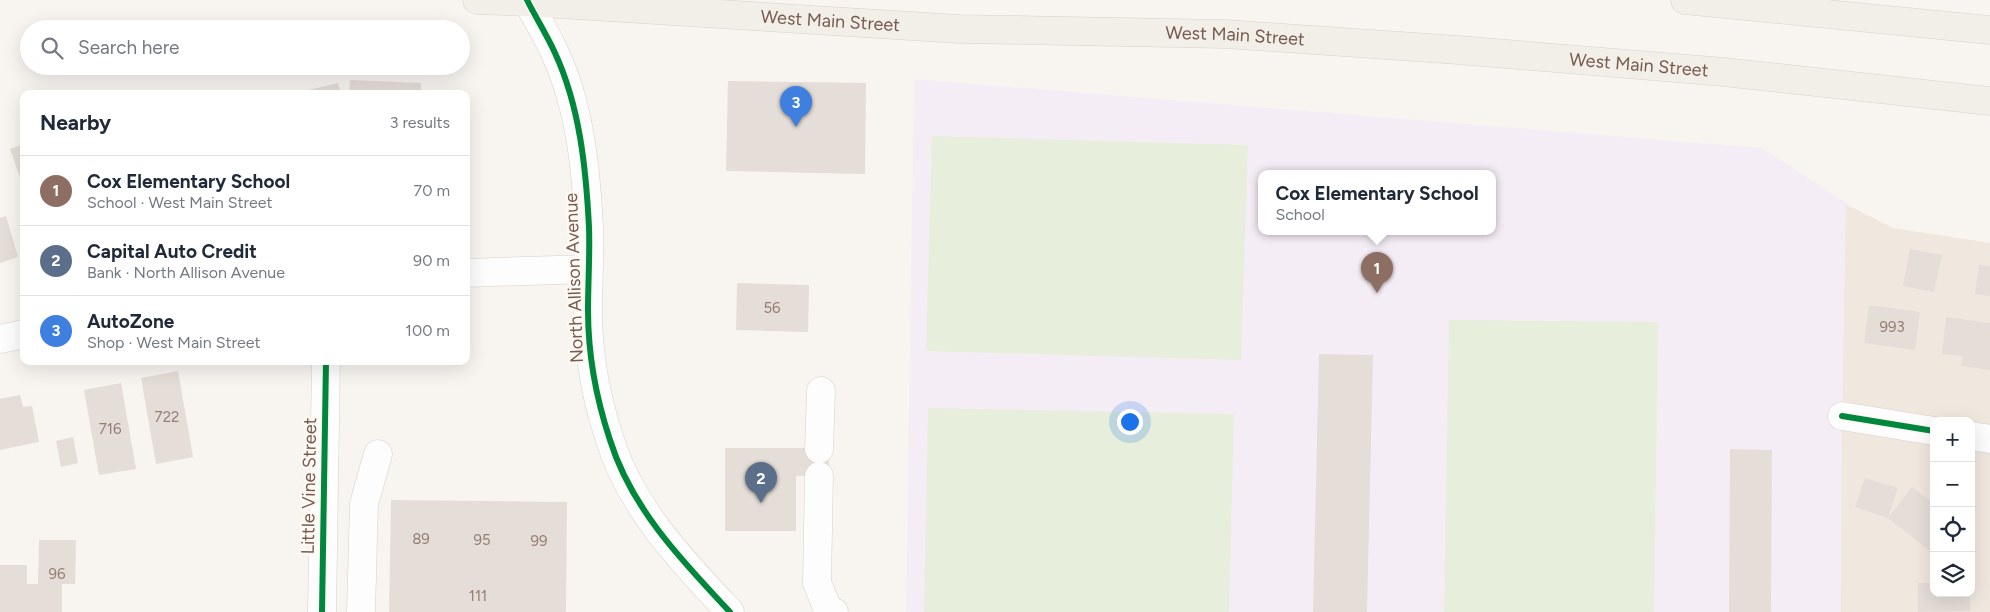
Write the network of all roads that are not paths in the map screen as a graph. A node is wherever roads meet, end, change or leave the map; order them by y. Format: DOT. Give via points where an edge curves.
graph roads {
  1 [pos="477,0"];
  2 [pos="1685,0"];
  3 [pos="528,1"];
  4 [pos="1990,30"];
  5 [pos="1990,100"];
  6 [pos="588,269"];
  7 [pos="470,274"];
  8 [pos="20,335"];
  9 [pos="0,340"];
  10 [pos="326,365"];
  11 [pos="821,391"];
  12 [pos="1842,416"];
  13 [pos="1930,430"];
  14 [pos="1975,437"];
  15 [pos="1990,439"];
  16 [pos="819,449"];
  17 [pos="378,454"];
  18 [pos="819,476"];
  19 [pos="322,612"];
  20 [pos="361,612"];
  21 [pos="730,612"];
  22 [pos="834,612"];
  1 -- 3 [label="main road, West Main Street"];
  2 -- 4 [label="main road"];
  3 -- 5 [label="main road, West Main Street" via="959,29 1235,34 1724,72"];
  3 -- 6 [label="street, North Allison Avenue" via="556,54 579,131 589,228"];
  6 -- 7 [label="street"];
  6 -- 21 [label="street, North Allison Avenue" via="590,354 610,441 628,483 655,527"];
  8 -- 9 [label="street"];
  10 -- 19 [label="street, Little Vine Street"];
  11 -- 16 [label="street"];
  12 -- 13 [label="street"];
  14 -- 15 [label="street"];
  17 -- 20 [label="street" via="364,504"];
  18 -- 22 [label="street" via="817,583 828,610"];
}
